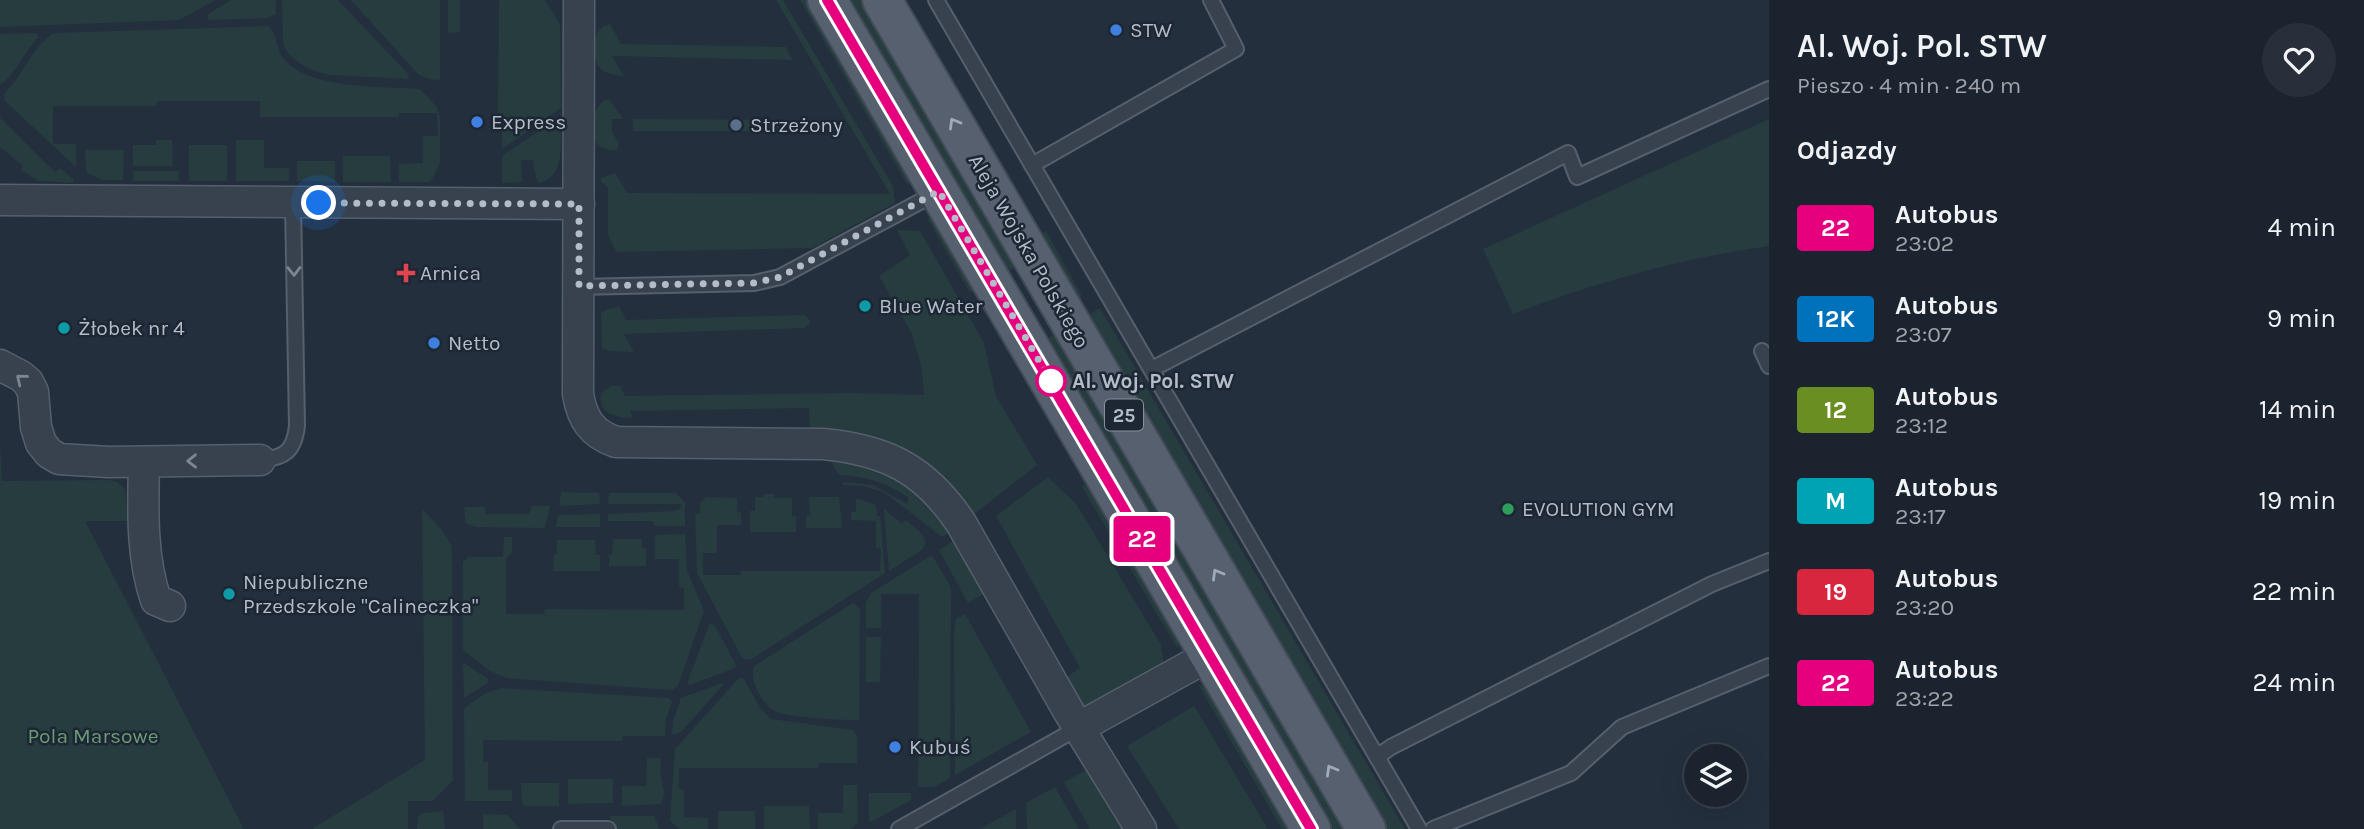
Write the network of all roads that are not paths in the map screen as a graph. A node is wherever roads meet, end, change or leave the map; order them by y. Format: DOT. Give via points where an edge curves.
graph roads {
  1 [pos="579,0"];
  2 [pos="827,0"];
  3 [pos="882,0"];
  4 [pos="936,0"];
  5 [pos="1211,0"];
  6 [pos="1769,89"];
  7 [pos="1032,165"];
  8 [pos="939,191"];
  9 [pos="0,200"];
  10 [pos="293,203"];
  11 [pos="579,204"];
  12 [pos="579,286"];
  13 [pos="1762,351"];
  14 [pos="0,365"];
  15 [pos="1769,366"];
  16 [pos="1152,369"];
  17 [pos="260,460"];
  18 [pos="144,462"];
  19 [pos="1769,561"];
  20 [pos="170,606"];
  21 [pos="1210,655"];
  22 [pos="1769,666"];
  23 [pos="1078,728"];
  24 [pos="1377,757"];
  25 [pos="561,829"];
  26 [pos="608,829"];
  27 [pos="899,829"];
  28 [pos="1142,829"];
  29 [pos="1311,829"];
  30 [pos="1366,829"];
  31 [pos="1419,829"];
  32 [pos="1433,829"];
  1 -- 11 [label="street"];
  2 -- 8 [label="main road, 25"];
  30 -- 3 [label="main road, Aleja Wojska Polskiego / 25, one-way"];
  4 -- 7 [label="lane"];
  5 -- 7 [label="lane" via="1236,48"];
  6 -- 16 [label="lane" via="1577,177 1568,153"];
  7 -- 16 [label="lane"];
  8 -- 12 [label="lane" via="767,281"];
  8 -- 21 [label="main road, 25"];
  9 -- 10 [label="street"];
  10 -- 11 [label="street"];
  10 -- 17 [label="lane, one-way" via="297,426 286,453"];
  11 -- 12 [label="street"];
  12 -- 23 [label="street" via="578,394 585,420 594,431 629,443 846,446 907,467 937,490 961,523"];
  13 -- 15 [label="lane"];
  18 -- 14 [label="street, one-way" via="59,459 49,453 36,427 28,382"];
  16 -- 24 [label="lane"];
  17 -- 18 [label="street, one-way"];
  18 -- 20 [label="street" via="149,581 156,600"];
  19 -- 24 [label="lane" via="1712,584"];
  21 -- 23 [label="street"];
  21 -- 29 [label="main road, 25"];
  22 -- 32 [label="lane" via="1622,727 1571,773"];
  23 -- 27 [label="lane"];
  23 -- 28 [label="street"];
  24 -- 31 [label="lane"];
  25 -- 26 [label="lane"];
}
